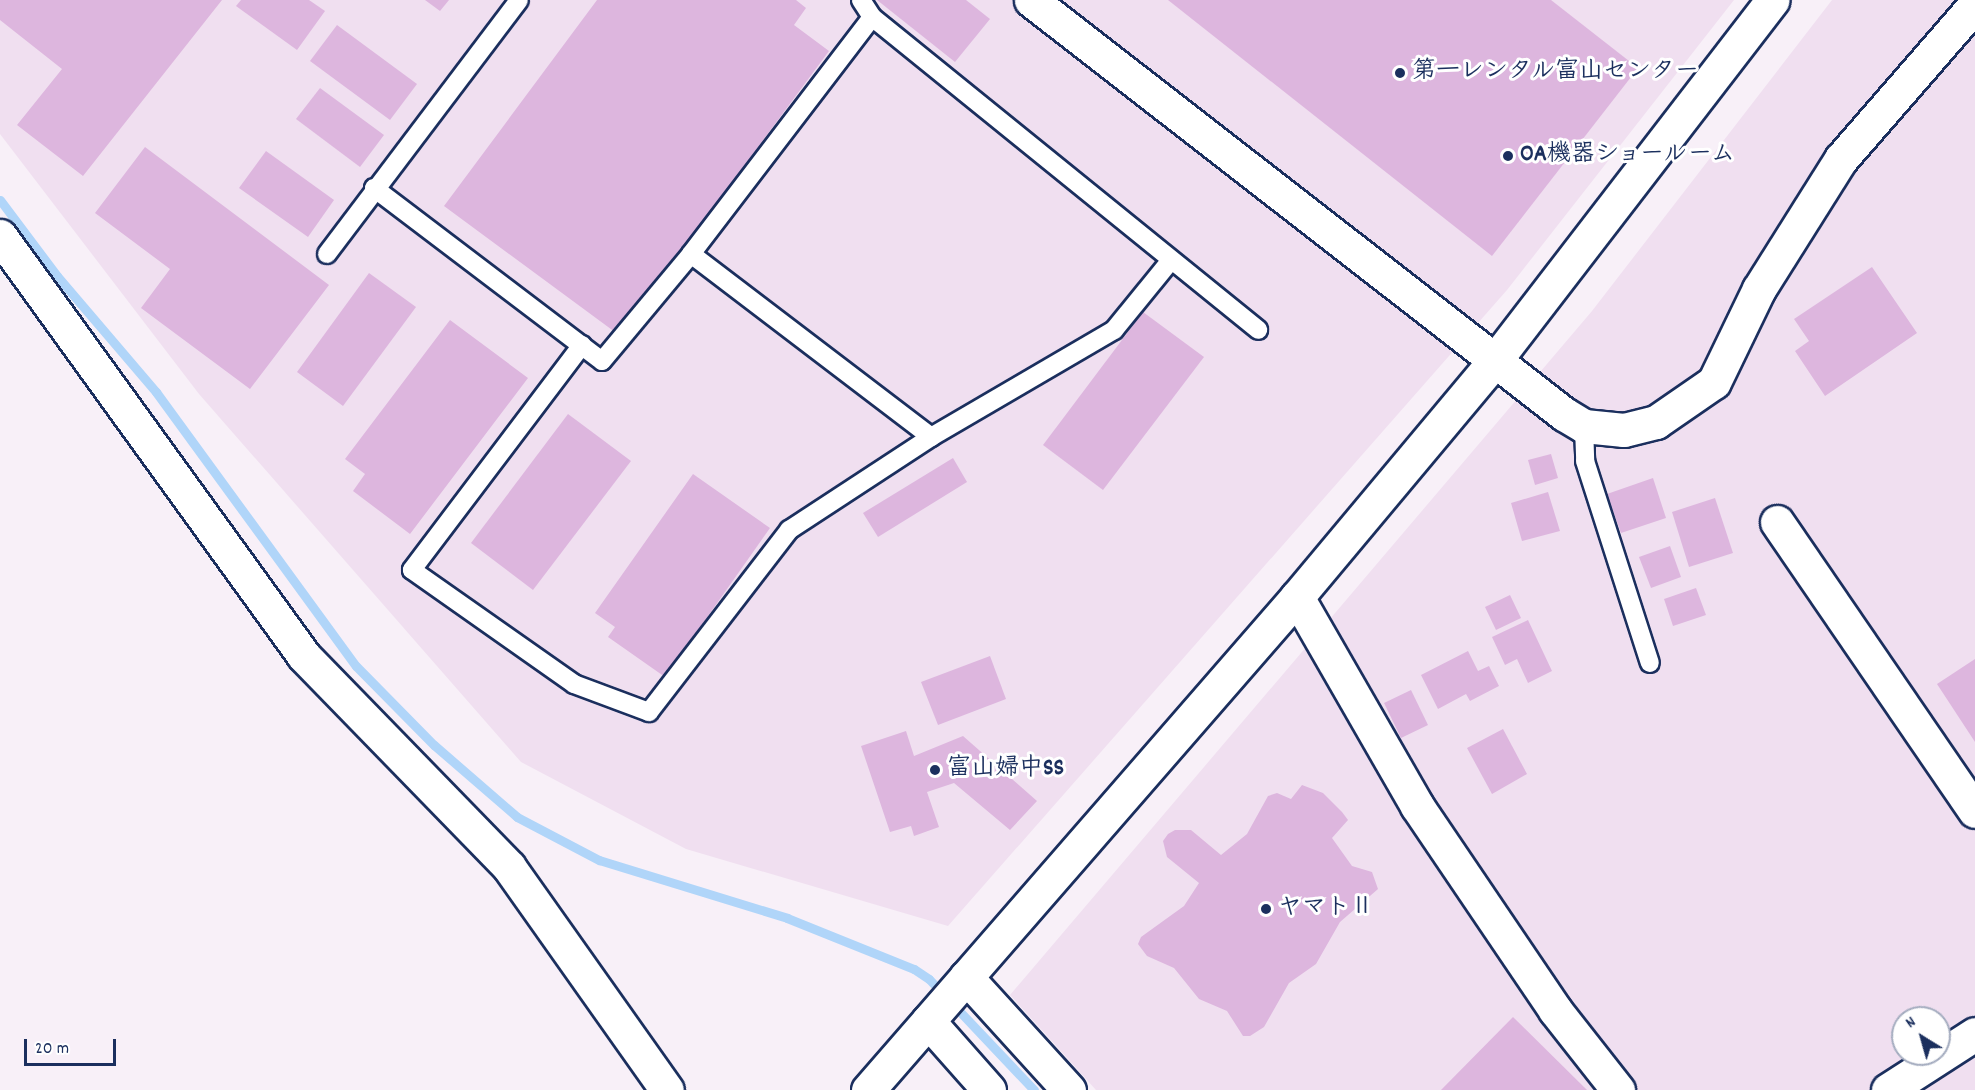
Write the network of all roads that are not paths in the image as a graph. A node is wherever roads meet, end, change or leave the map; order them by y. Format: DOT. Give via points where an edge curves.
graph roads {
  1 [pos="519,0"];
  2 [pos="861,0"];
  3 [pos="1030,0"];
  4 [pos="1773,0"];
  5 [pos="1975,5"];
  6 [pos="872,17"];
  7 [pos="374,188"];
  8 [pos="0,236"];
  9 [pos="327,254"];
  10 [pos="691,254"];
  11 [pos="1171,260"];
  12 [pos="1258,330"];
  13 [pos="582,345"];
  14 [pos="1493,363"];
  15 [pos="1584,426"];
  16 [pos="931,437"];
  17 [pos="1778,522"];
  18 [pos="1298,597"];
  19 [pos="1650,663"];
  20 [pos="1975,811"];
  21 [pos="966,977"];
  22 [pos="928,1021"];
  23 [pos="1975,1034"];
  24 [pos="667,1090"];
  25 [pos="868,1090"];
  26 [pos="989,1090"];
  27 [pos="1069,1090"];
  28 [pos="1618,1090"];
  29 [pos="1888,1090"];
  1 -- 7 [label="lane"];
  2 -- 6 [label="lane"];
  3 -- 14 [label="street"];
  4 -- 14 [label="street"];
  5 -- 15 [label="street" via="1841,159 1759,289 1714,382 1656,422 1624,430"];
  6 -- 10 [label="lane"];
  6 -- 11 [label="lane"];
  7 -- 9 [label="lane"];
  7 -- 13 [label="lane"];
  8 -- 24 [label="street" via="304,656 509,867"];
  10 -- 13 [label="lane" via="602,361"];
  10 -- 16 [label="lane"];
  11 -- 12 [label="lane"];
  11 -- 16 [label="lane" via="1114,330"];
  13 -- 16 [label="lane" via="412,570 574,684 649,712 789,530"];
  14 -- 15 [label="street"];
  14 -- 18 [label="street"];
  15 -- 19 [label="lane" via="1585,460"];
  17 -- 20 [label="street"];
  18 -- 21 [label="street"];
  18 -- 28 [label="street" via="1417,806 1555,1010"];
  21 -- 22 [label="street"];
  21 -- 27 [label="street"];
  22 -- 25 [label="street"];
  22 -- 26 [label="street"];
  23 -- 29 [label="street"];
}
